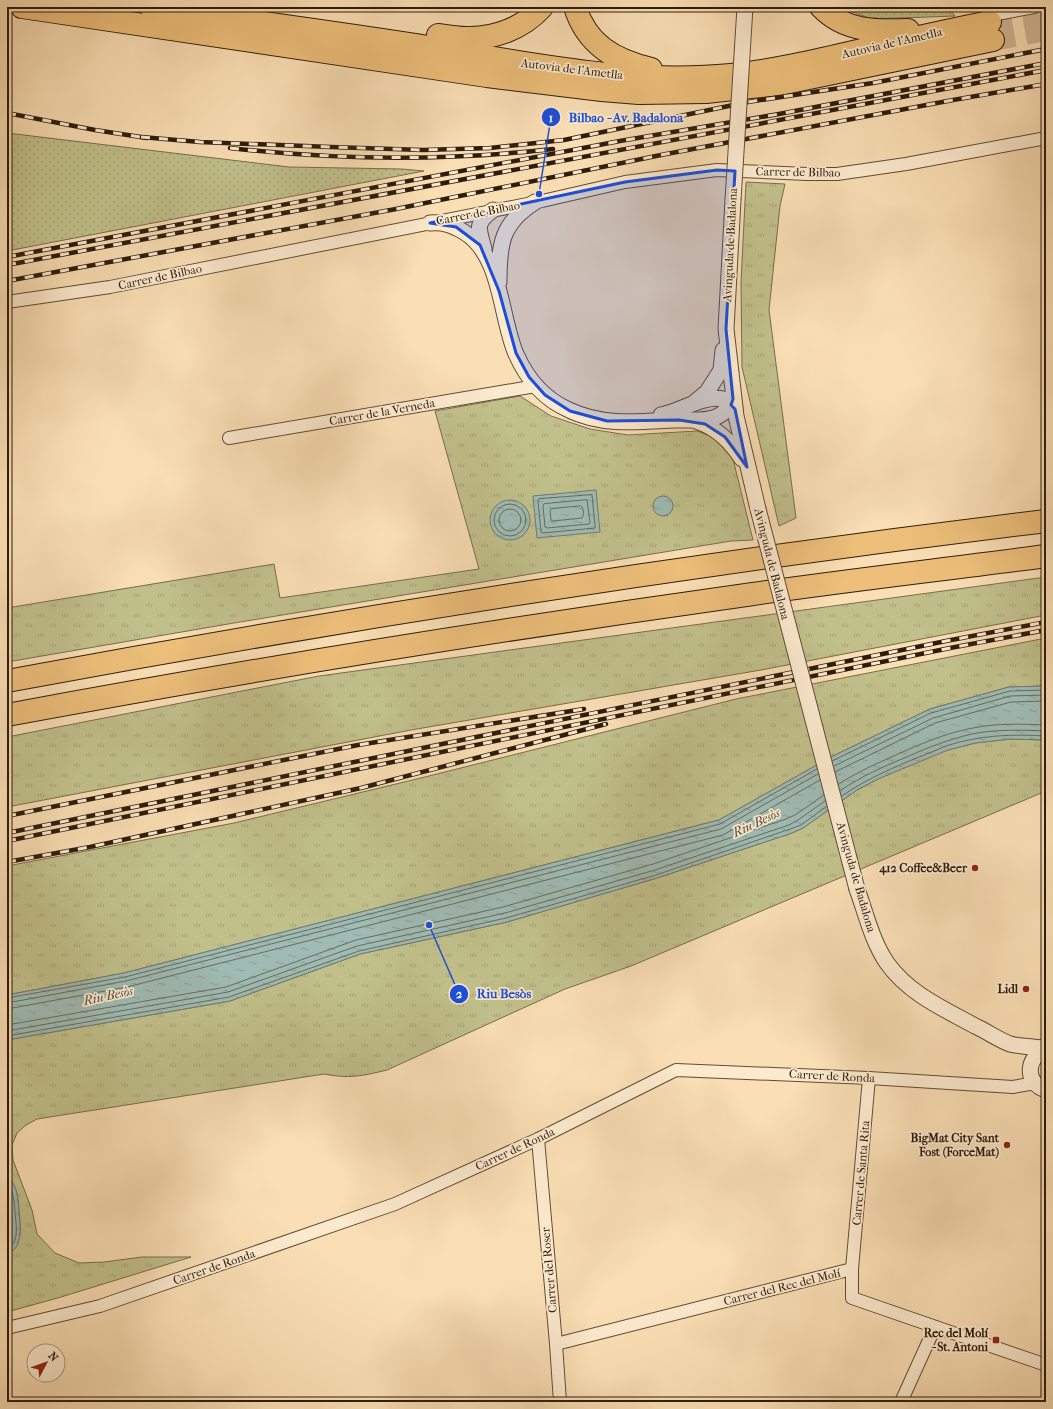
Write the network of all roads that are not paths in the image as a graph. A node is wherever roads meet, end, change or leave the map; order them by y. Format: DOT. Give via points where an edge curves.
graph roads {
  1 [pos="22,7"];
  2 [pos="151,7"];
  3 [pos="178,7"];
  4 [pos="542,7"];
  5 [pos="575,7"];
  6 [pos="745,7"];
  7 [pos="821,7"];
  8 [pos="1034,7"];
  9 [pos="992,18"];
  10 [pos="955,29"];
  11 [pos="687,78"];
  12 [pos="1046,138"];
  13 [pos="535,202"];
  14 [pos="486,213"];
  15 [pos="430,222"];
  16 [pos="502,244"];
  17 [pos="484,252"];
  18 [pos="499,291"];
  19 [pos="7,302"];
  20 [pos="726,329"];
  21 [pos="536,386"];
  22 [pos="691,404"];
  23 [pos="733,404"];
  24 [pos="695,421"];
  25 [pos="627,423"];
  26 [pos="229,438"];
  27 [pos="747,466"];
  28 [pos="1046,521"];
  29 [pos="1046,556"];
  30 [pos="7,681"];
  31 [pos="7,715"];
  32 [pos="1008,1043"];
  33 [pos="1046,1049"];
  34 [pos="1030,1066"];
  35 [pos="869,1078"];
  36 [pos="1041,1087"];
  37 [pos="538,1139"];
  38 [pos="852,1269"];
  39 [pos="7,1328"];
  40 [pos="935,1328"];
  41 [pos="556,1344"];
  42 [pos="1046,1365"];
  43 [pos="560,1402"];
  44 [pos="902,1402"];
  1 -- 9 [label="highway, Autovia de l'Ametlla" via="487,76 639,93 699,92 780,84"];
  2 -- 11 [label="highway, Autovia de l'Ametlla" via="596,73"];
  3 -- 4 [label="highway" via="275,15 466,38 500,34 526,21"];
  5 -- 11 [label="highway" via="585,30 606,52 631,64"];
  6 -- 20 [label="street, Avinguda de Badalona, bridge"];
  7 -- 10 [label="highway" via="844,23 867,30"];
  8 -- 9 [label="street"];
  9 -- 10 [label="highway, Autovia de l'Ametlla"];
  10 -- 11 [label="highway, Autovia de l'Ametlla" via="804,63 731,75"];
  12 -- 13 [label="street, Carrer de Bilbao" via="837,174 717,170 632,181"];
  13 -- 14 [label="street, Carrer de Bilbao"];
  13 -- 16 [label="street" via="513,220 504,234"];
  14 -- 15 [label="street, Carrer de Bilbao"];
  14 -- 16 [label="street" via="497,224"];
  14 -- 17 [label="street" via="479,226"];
  15 -- 17 [label="street" via="441,222 456,227 475,240"];
  15 -- 19 [label="street, Carrer de Bilbao" via="110,287"];
  16 -- 18 [label="street"];
  17 -- 18 [label="street"];
  18 -- 21 [label="street" via="516,353 522,367"];
  20 -- 22 [label="street" via="721,370 706,392"];
  20 -- 23 [label="street, Avinguda de Badalona"];
  21 -- 25 [label="street" via="556,404 570,411 595,419"];
  21 -- 26 [label="street, Carrer de la Verneda"];
  22 -- 23 [label="street" via="712,398"];
  22 -- 25 [label="street" via="678,411"];
  23 -- 24 [label="street" via="716,417"];
  23 -- 27 [label="street, Avinguda de Badalona"];
  24 -- 25 [label="street"];
  24 -- 27 [label="street" via="715,429 725,437"];
  27 -- 32 [label="street, Avinguda de Badalona, bridge" via="857,890 873,937 886,961 903,981 929,1001"];
  28 -- 30 [label="highway" via="530,592 276,633"];
  29 -- 31 [label="highway" via="756,594 487,634"];
  32 -- 33 [label="street, Avinguda de Badalona"];
  32 -- 34 [label="street, Avinguda de Badalona"];
  33 -- 34 [label="street" via="1040,1051"];
  34 -- 36 [label="street" via="1031,1077"];
  35 -- 36 [label="street, Carrer de Ronda"];
  35 -- 37 [label="street, Carrer de Ronda" via="676,1070"];
  35 -- 38 [label="street, Carrer de Santa Rita"];
  37 -- 39 [label="street, Carrer de Ronda" via="396,1204 100,1306"];
  37 -- 41 [label="street, Carrer del Roser"];
  38 -- 40 [label="street, Carrer del Rec del Molí" via="852,1298"];
  38 -- 41 [label="street, Carrer del Rec del Molí"];
  40 -- 42 [label="street, Carrer del Rec del Molí"];
  40 -- 44 [label="street"];
  41 -- 43 [label="street, Carrer del Roser"];
}
